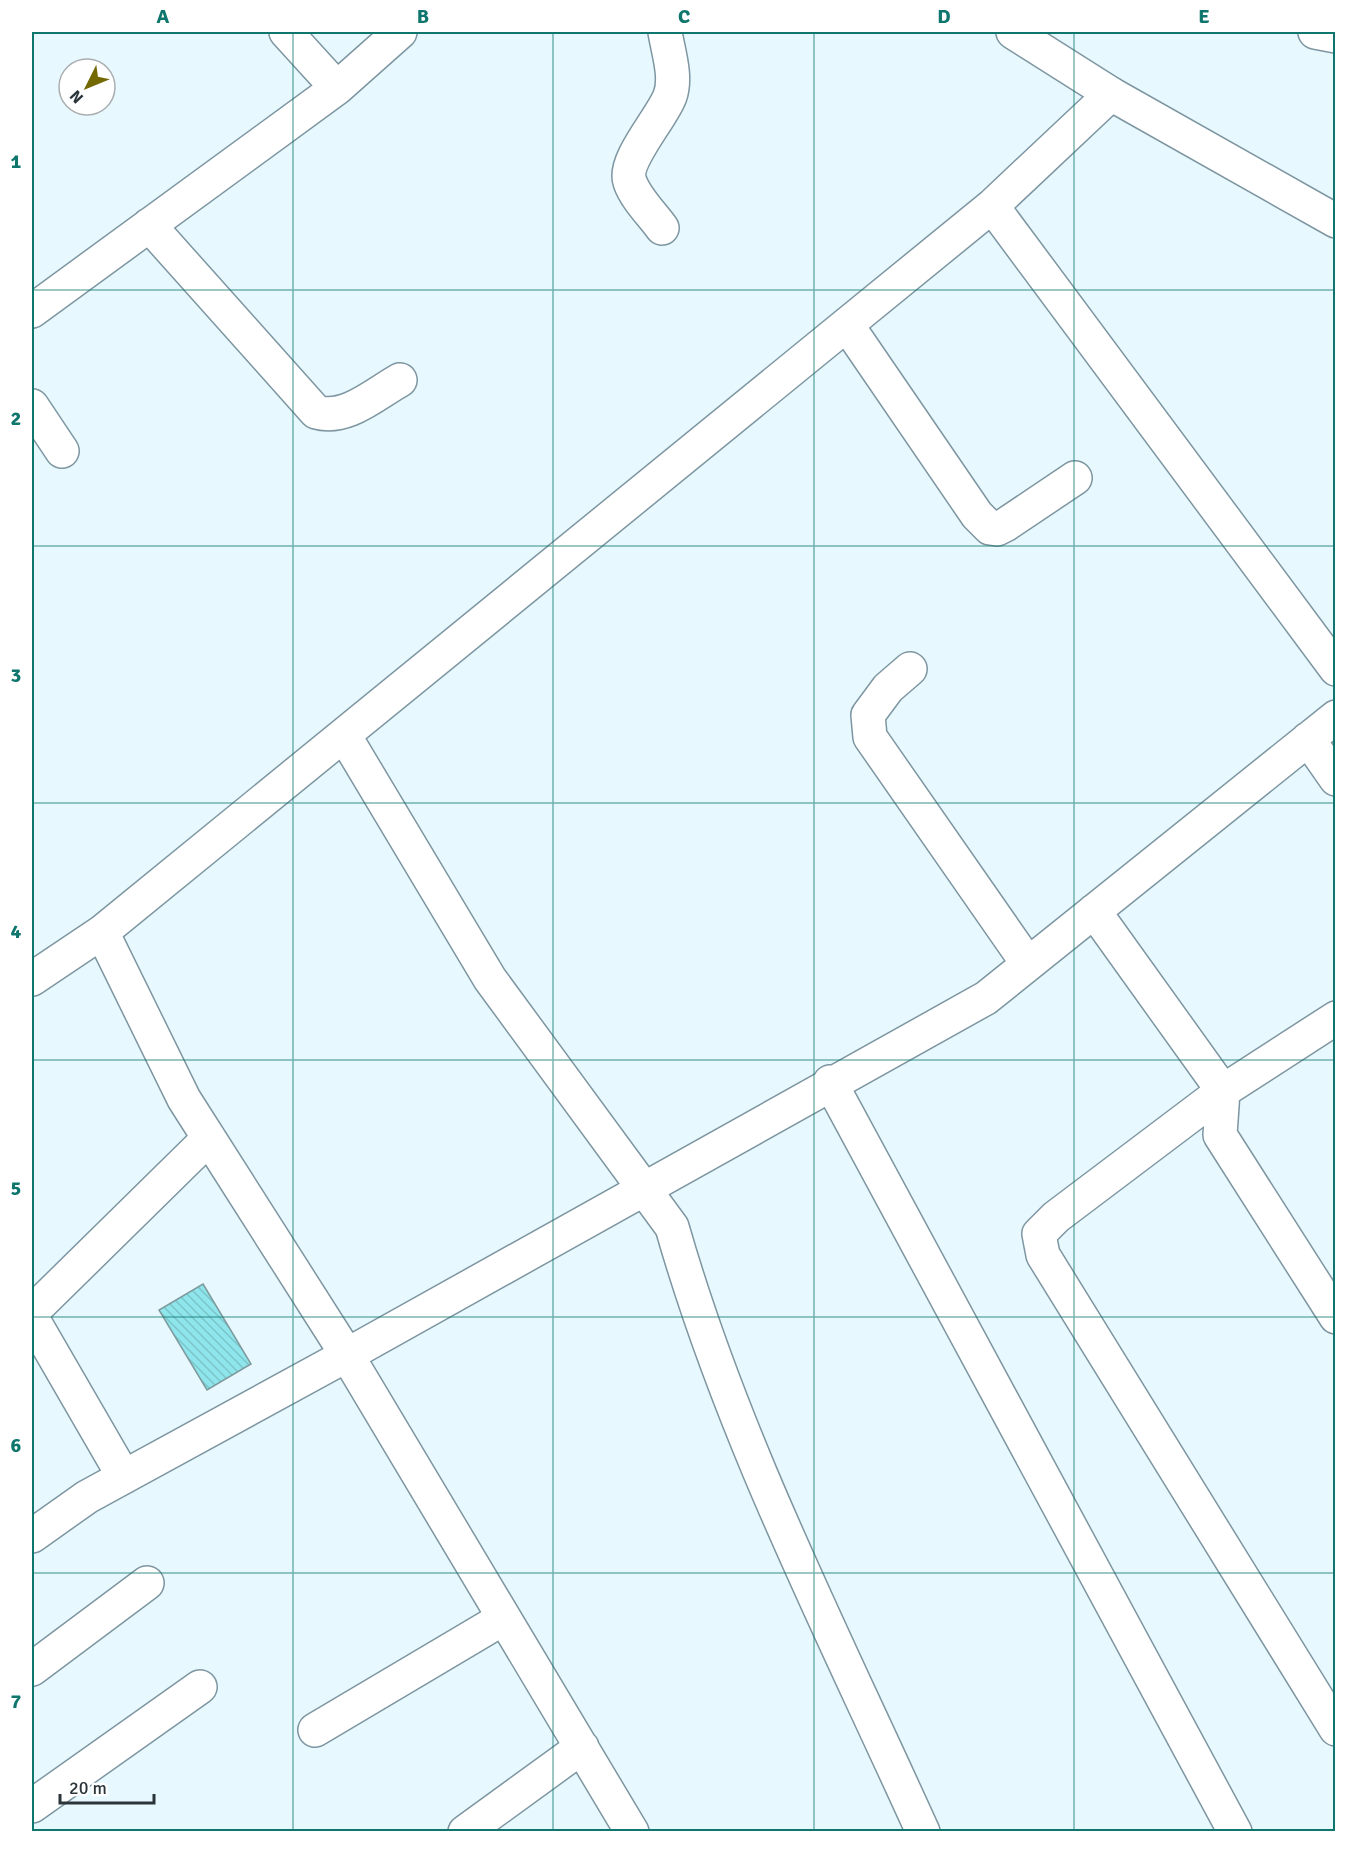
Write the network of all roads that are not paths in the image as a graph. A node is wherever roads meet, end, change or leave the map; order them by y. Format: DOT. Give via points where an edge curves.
graph roads {
  1 [pos="286,32"];
  2 [pos="400,32"];
  3 [pos="665,32"];
  4 [pos="1012,32"];
  5 [pos="1316,32"];
  6 [pos="1335,36"];
  7 [pos="337,88"];
  8 [pos="1111,94"];
  9 [pos="992,206"];
  10 [pos="1335,221"];
  11 [pos="149,225"];
  12 [pos="662,228"];
  13 [pos="32,310"];
  14 [pos="847,325"];
  15 [pos="400,380"];
  16 [pos="32,406"];
  17 [pos="63,451"];
  18 [pos="1075,478"];
  19 [pos="910,669"];
  20 [pos="1335,669"];
  21 [pos="1335,717"];
  22 [pos="344,735"];
  23 [pos="1308,739"];
  24 [pos="1335,779"];
  25 [pos="1094,911"];
  26 [pos="102,932"];
  27 [pos="1028,964"];
  28 [pos="32,979"];
  29 [pos="1335,1018"];
  30 [pos="830,1082"];
  31 [pos="1223,1091"];
  32 [pos="209,1138"];
  33 [pos="644,1189"];
  34 [pos="1330,1297"];
  35 [pos="32,1312"];
  36 [pos="32,1318"];
  37 [pos="347,1355"];
  38 [pos="124,1477"];
  39 [pos="32,1536"];
  40 [pos="147,1583"];
  41 [pos="504,1618"];
  42 [pos="32,1669"];
  43 [pos="200,1687"];
  44 [pos="1335,1729"];
  45 [pos="315,1730"];
  46 [pos="582,1747"];
  47 [pos="32,1806"];
  48 [pos="465,1832"];
  49 [pos="632,1832"];
  50 [pos="923,1832"];
  51 [pos="1235,1832"];
  1 -- 7 [label="street"];
  2 -- 7 [label="street"];
  3 -- 12 [label="street" via="671,94 628,175"];
  4 -- 8 [label="street"];
  5 -- 6 [label="street"];
  7 -- 11 [label="street"];
  8 -- 9 [label="street"];
  8 -- 10 [label="street"];
  9 -- 14 [label="street"];
  9 -- 20 [label="street"];
  11 -- 13 [label="street"];
  11 -- 15 [label="street" via="316,412 329,416 344,413"];
  14 -- 18 [label="street" via="977,515 990,528 1005,525"];
  14 -- 22 [label="street"];
  16 -- 17 [label="street"];
  19 -- 27 [label="street" via="888,688 868,715 870,737"];
  21 -- 23 [label="street"];
  22 -- 26 [label="street"];
  22 -- 33 [label="street" via="490,979"];
  23 -- 24 [label="street"];
  23 -- 25 [label="street"];
  25 -- 27 [label="street"];
  25 -- 31 [label="street"];
  26 -- 28 [label="street"];
  26 -- 32 [label="street" via="184,1099"];
  27 -- 30 [label="street" via="986,998"];
  29 -- 31 [label="street"];
  30 -- 33 [label="street"];
  30 -- 51 [label="street"];
  31 -- 34 [label="street" via="1220,1135"];
  31 -- 44 [label="street" via="1039,1234 1043,1255"];
  32 -- 35 [label="street"];
  32 -- 37 [label="street"];
  33 -- 37 [label="street"];
  33 -- 50 [label="street" via="672,1227 746,1442"];
  36 -- 38 [label="street"];
  37 -- 38 [label="street"];
  37 -- 41 [label="street"];
  38 -- 39 [label="street" via="87,1497"];
  40 -- 42 [label="street"];
  41 -- 45 [label="street"];
  41 -- 46 [label="street"];
  43 -- 47 [label="street"];
  46 -- 48 [label="street"];
  46 -- 49 [label="street"];
}
